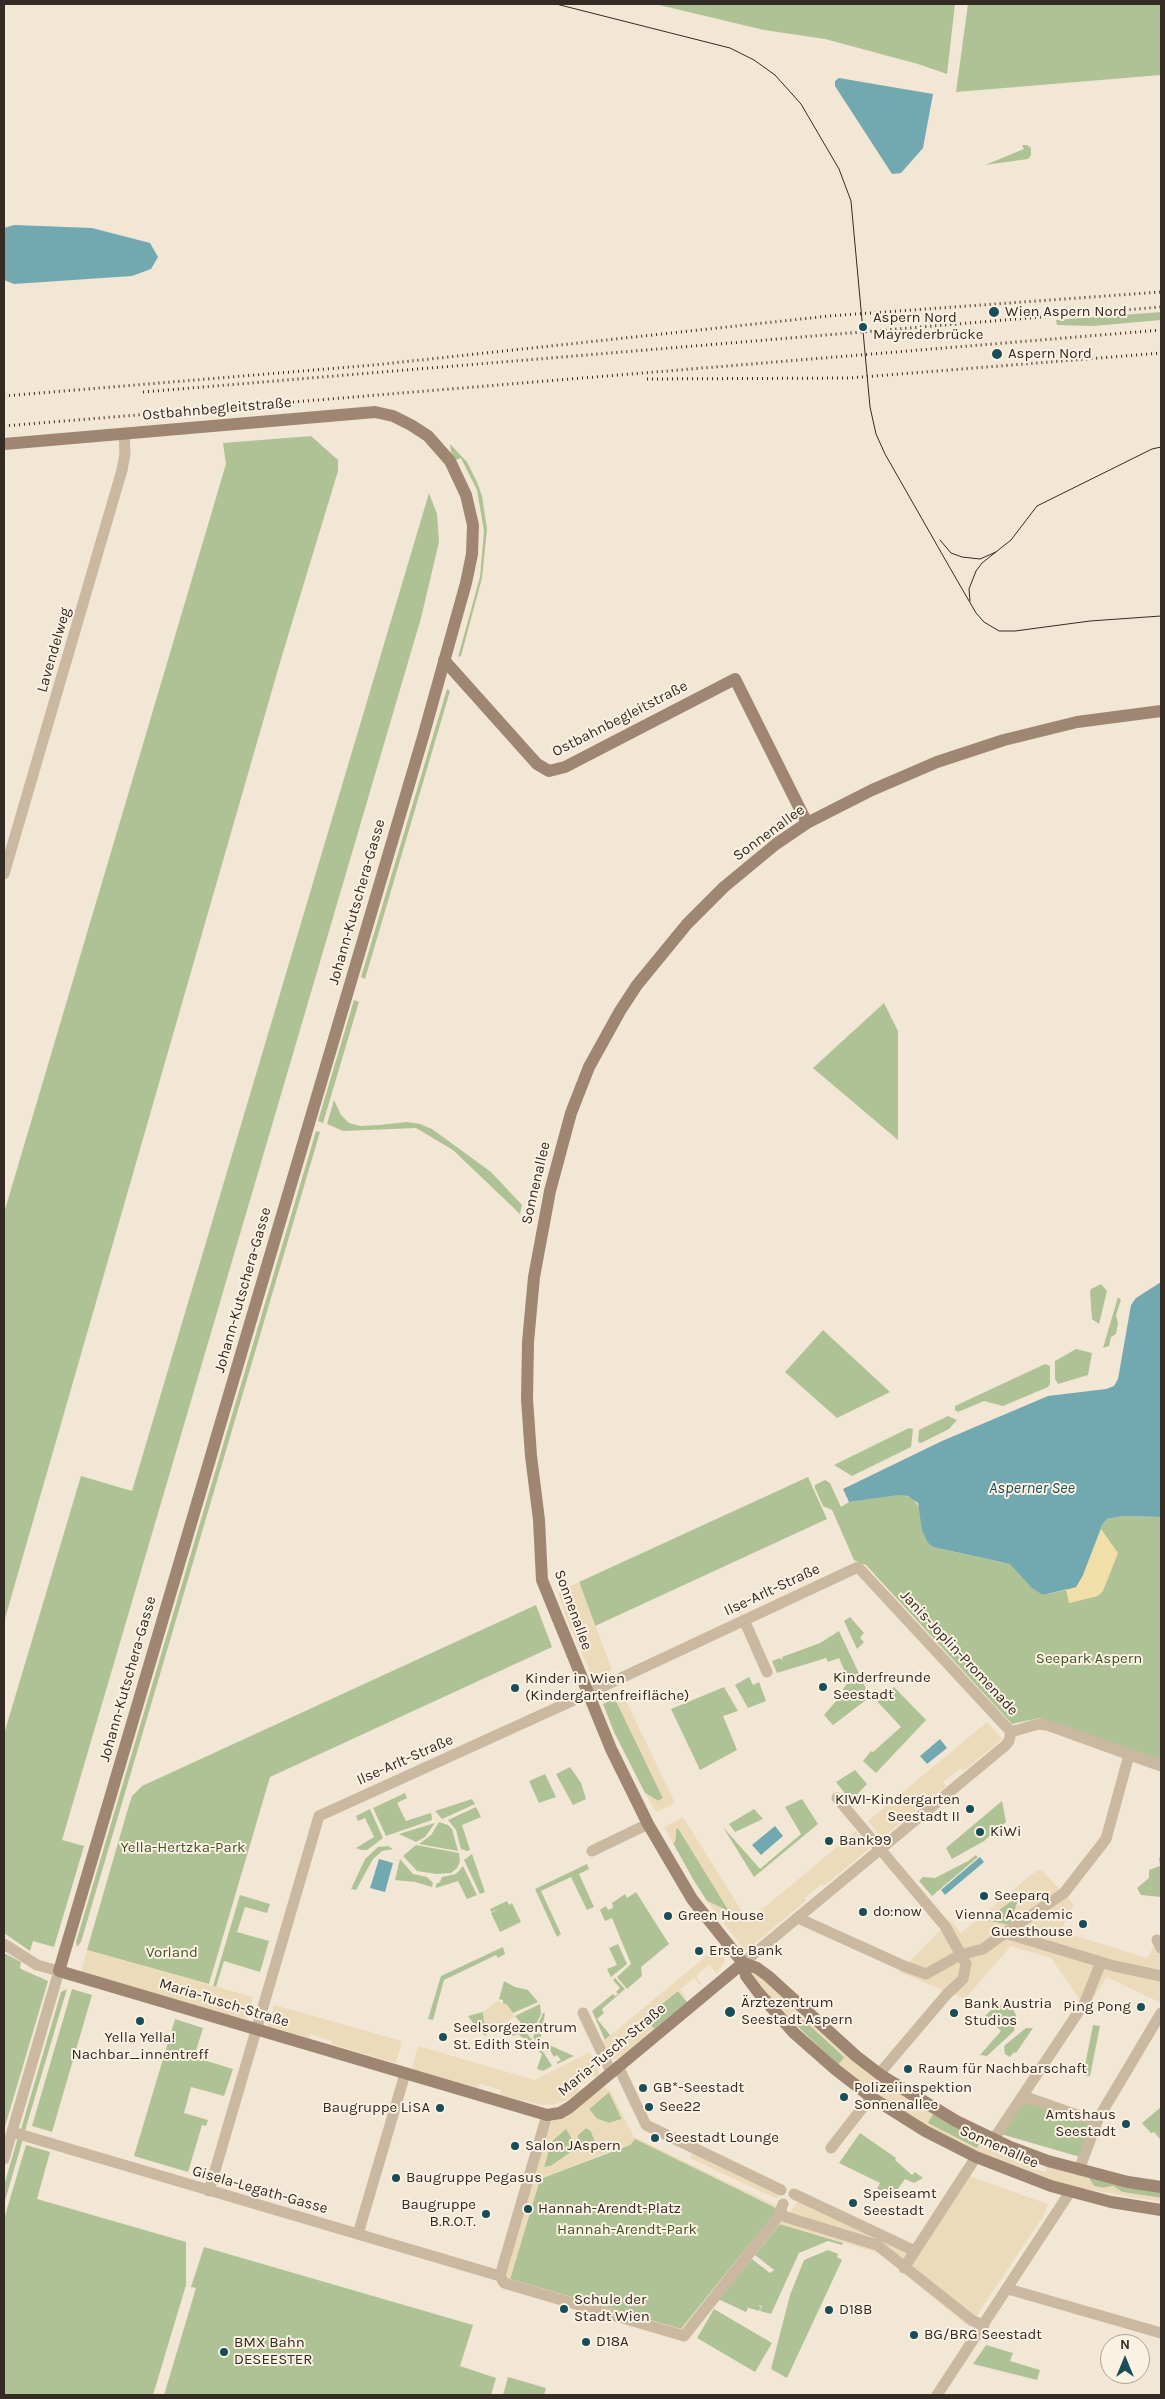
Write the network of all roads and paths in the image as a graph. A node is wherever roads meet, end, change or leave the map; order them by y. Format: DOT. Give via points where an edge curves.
graph roads {
  1 [pos="124,434"];
  2 [pos="428,436"];
  3 [pos="4,444"];
  4 [pos="444,660"];
  5 [pos="1161,711"];
  6 [pos="808,823"];
  7 [pos="7,851"];
  8 [pos="4,874"];
  9 [pos="858,1567"];
  10 [pos="744,1620"];
  11 [pos="767,1672"];
  12 [pos="587,1694"];
  13 [pos="1011,1732"];
  14 [pos="1129,1755"];
  15 [pos="1161,1766"];
  16 [pos="837,1798"];
  17 [pos="648,1824"];
  18 [pos="881,1850"];
  19 [pos="592,1851"];
  20 [pos="798,1918"];
  21 [pos="1005,1933"];
  22 [pos="4,1944"];
  23 [pos="960,1955"];
  24 [pos="1101,1962"];
  25 [pos="743,1963"];
  26 [pos="59,1971"];
  27 [pos="1161,1976"];
  28 [pos="583,2013"];
  29 [pos="1161,2013"];
  30 [pos="256,2030"];
  31 [pos="614,2069"];
  32 [pos="406,2074"];
  33 [pos="879,2074"];
  34 [pos="1023,2096"];
  35 [pos="871,2097"];
  36 [pos="548,2115"];
  37 [pos="1097,2122"];
  38 [pos="12,2132"];
  39 [pos="993,2140"];
  40 [pos="831,2148"];
  41 [pos="976,2157"];
  42 [pos="4,2160"];
  43 [pos="1080,2170"];
  44 [pos="1161,2187"];
  45 [pos="209,2190"];
  46 [pos="782,2190"];
  47 [pos="1070,2192"];
  48 [pos="794,2194"];
  49 [pos="1161,2210"];
  50 [pos="358,2234"];
  51 [pos="916,2251"];
  52 [pos="904,2268"];
  53 [pos="500,2276"];
  54 [pos="1008,2289"];
  55 [pos="984,2325"];
  56 [pos="1161,2333"];
  57 [pos="937,2395"];
  1 -- 2 [label="street, Ostbahnbegleitstraße" via="375,412 399,419"];
  1 -- 3 [label="street, Ostbahnbegleitstraße"];
  1 -- 7 [label="street, Lavendelweg" via="122,470"];
  2 -- 4 [label="street, Johann-Kutschera-Gasse" via="450,461 466,495 473,525 472,554"];
  4 -- 6 [label="street, Ostbahnbegleitstraße" via="537,764 549,771 566,768 735,679"];
  4 -- 26 [label="street, Johann-Kutschera-Gasse"];
  5 -- 6 [label="street, Sonnenallee" via="1077,722 974,749 894,780"];
  6 -- 12 [label="street, Sonnenallee" via="776,844 724,887 687,924 637,985 599,1046 582,1082 554,1170 531,1303 529,1428 542,1580"];
  7 -- 8 [label="street, Lavendelweg"];
  9 -- 10 [label="street, Ilse-Arlt-Straße"];
  9 -- 13 [label="street, Janis-Joplin-Promenade"];
  10 -- 11 [label="street"];
  10 -- 12 [label="street, Ilse-Arlt-Straße"];
  12 -- 17 [label="street, Sonnenallee"];
  12 -- 30 [label="street, Ilse-Arlt-Straße" via="319,1816"];
  13 -- 14 [label="street, Janis-Joplin-Promenade" via="1038,1724 1047,1725"];
  13 -- 18 [label="street, Maria-Tusch-Straße" via="1010,1741"];
  14 -- 15 [label="street, Janis-Joplin-Promenade"];
  14 -- 21 [label="street" via="1106,1839 1064,1893"];
  16 -- 18 [label="street"];
  17 -- 19 [label="street"];
  17 -- 25 [label="street, Sonnenallee" via="692,1899"];
  18 -- 20 [label="street, Maria-Tusch-Straße"];
  18 -- 23 [label="street" via="945,1926"];
  20 -- 23 [label="street" via="926,1974"];
  20 -- 25 [label="street, Maria-Tusch-Straße"];
  21 -- 23 [label="street" via="983,1949"];
  21 -- 24 [label="street"];
  22 -- 26 [label="street" via="37,1965"];
  23 -- 33 [label="street" via="966,1964 963,1979"];
  24 -- 27 [label="street"];
  24 -- 34 [label="street" via="1085,2002"];
  25 -- 31 [label="street, Maria-Tusch-Straße"];
  25 -- 33 [label="street, Sonnenallee" via="768,1976"];
  25 -- 35 [label="street, Sonnenallee" via="746,1976 794,2033"];
  26 -- 30 [label="street, Maria-Tusch-Straße"];
  26 -- 38 [label="street, Johann-Kutschera-Gasse"];
  28 -- 31 [label="street"];
  29 -- 37 [label="street"];
  30 -- 32 [label="street, Maria-Tusch-Straße"];
  30 -- 45 [label="street, Ilse-Arlt-Straße"];
  31 -- 36 [label="street, Maria-Tusch-Straße" via="565,2111"];
  31 -- 46 [label="street" via="646,2125"];
  32 -- 36 [label="street, Maria-Tusch-Straße"];
  32 -- 50 [label="street"];
  33 -- 39 [label="street, Sonnenallee" via="936,2110"];
  34 -- 37 [label="street"];
  34 -- 39 [label="street"];
  35 -- 40 [label="street"];
  35 -- 41 [label="street, Sonnenallee"];
  36 -- 53 [label="street"];
  37 -- 43 [label="street"];
  38 -- 42 [label="street, Johann-Kutschera-Gasse"];
  38 -- 45 [label="street, Gisela-Legath-Gasse"];
  39 -- 43 [label="street, Sonnenallee"];
  41 -- 47 [label="street, Sonnenallee"];
  41 -- 51 [label="street"];
  43 -- 44 [label="street, Sonnenallee"];
  45 -- 50 [label="street, Gisela-Legath-Gasse"];
  47 -- 49 [label="street, Sonnenallee"];
  47 -- 54 [label="street"];
  48 -- 51 [label="street"];
  50 -- 53 [label="street, Gisela-Legath-Gasse"];
  51 -- 52 [label="street"];
  52 -- 53 [label="street" via="877,2245 786,2217 782,2209 684,2336 504,2283"];
  52 -- 55 [label="street" via="973,2321"];
  54 -- 55 [label="street"];
  54 -- 56 [label="street"];
  55 -- 57 [label="street"];
}
